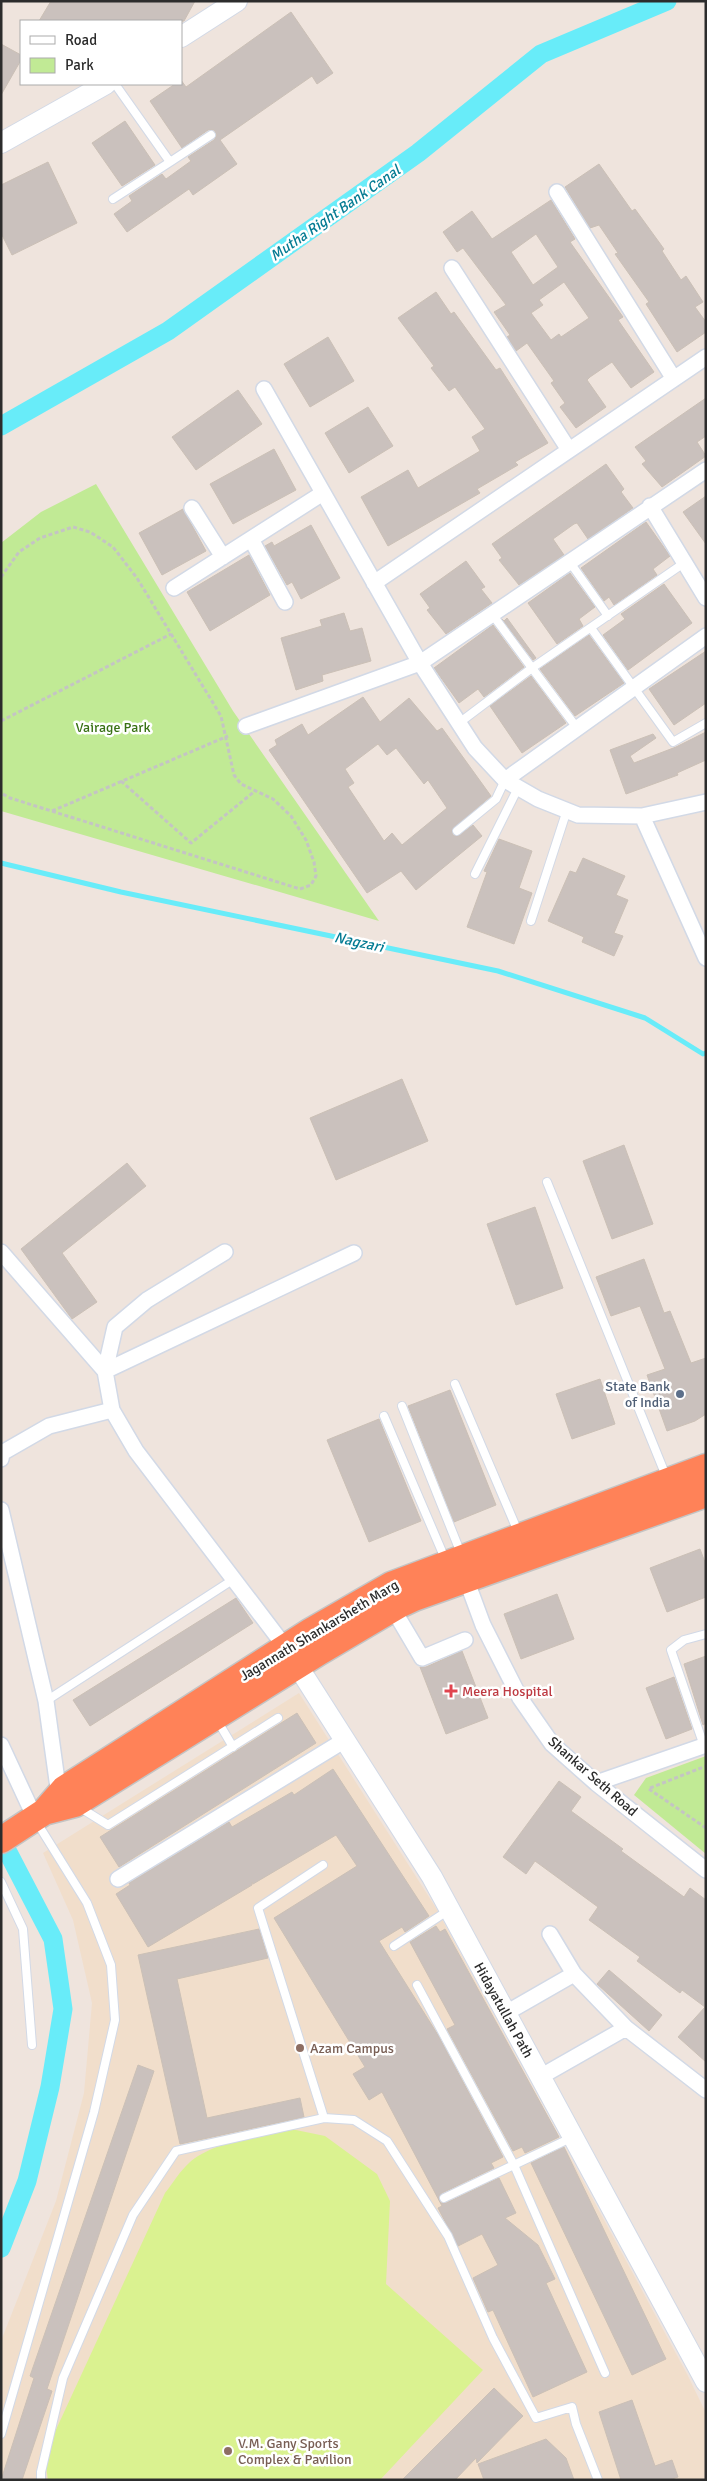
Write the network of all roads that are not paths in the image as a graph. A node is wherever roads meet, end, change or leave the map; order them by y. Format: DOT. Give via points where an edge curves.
graph roads {
  1 [pos="237,1"];
  2 [pos="182,36"];
  3 [pos="104,85"];
  4 [pos="117,85"];
  5 [pos="211,135"];
  6 [pos="1,143"];
  7 [pos="170,162"];
  8 [pos="557,192"];
  9 [pos="113,199"];
  10 [pos="452,268"];
  11 [pos="706,357"];
  12 [pos="674,379"];
  13 [pos="264,389"];
  14 [pos="570,450"];
  15 [pos="706,470"];
  16 [pos="323,493"];
  17 [pos="650,506"];
  18 [pos="192,508"];
  19 [pos="251,539"];
  20 [pos="223,557"];
  21 [pos="569,561"];
  22 [pos="684,563"];
  23 [pos="374,583"];
  24 [pos="174,588"];
  25 [pos="706,598"];
  26 [pos="285,602"];
  27 [pos="492,614"];
  28 [pos="608,616"];
  29 [pos="591,628"];
  30 [pos="706,636"];
  31 [pos="420,664"];
  32 [pos="532,668"];
  33 [pos="633,688"];
  34 [pos="706,722"];
  35 [pos="458,723"];
  36 [pos="246,726"];
  37 [pos="577,728"];
  38 [pos="511,784"];
  39 [pos="706,802"];
  40 [pos="566,810"];
  41 [pos="642,816"];
  42 [pos="457,830"];
  43 [pos="475,874"];
  44 [pos="531,921"];
  45 [pos="706,958"];
  46 [pos="547,1182"];
  47 [pos="1,1252"];
  48 [pos="225,1252"];
  49 [pos="354,1253"];
  50 [pos="105,1371"];
  51 [pos="455,1384"];
  52 [pos="402,1406"];
  53 [pos="112,1410"];
  54 [pos="384,1416"];
  55 [pos="1,1459"];
  56 [pos="706,1466"];
  57 [pos="668,1480"];
  58 [pos="706,1494"];
  59 [pos="1,1510"];
  60 [pos="520,1536"];
  61 [pos="458,1567"];
  62 [pos="234,1578"];
  63 [pos="394,1600"];
  64 [pos="706,1634"];
  65 [pos="465,1640"];
  66 [pos="292,1657"];
  67 [pos="46,1701"];
  68 [pos="216,1718"];
  69 [pos="278,1718"];
  70 [pos="345,1740"];
  71 [pos="1,1745"];
  72 [pos="705,1746"];
  73 [pos="233,1747"];
  74 [pos="596,1783"];
  75 [pos="53,1807"];
  76 [pos="1,1840"];
  77 [pos="323,1865"];
  78 [pos="706,1870"];
  79 [pos="118,1879"];
  80 [pos="1,1882"];
  81 [pos="449,1910"];
  82 [pos="550,1934"];
  83 [pos="394,1946"];
  84 [pos="574,1974"];
  85 [pos="417,1984"];
  86 [pos="506,2013"];
  87 [pos="626,2028"];
  88 [pos="32,2045"];
  89 [pos="540,2077"];
  90 [pos="706,2090"];
  91 [pos="324,2118"];
  92 [pos="573,2137"];
  93 [pos="514,2165"];
  94 [pos="444,2198"];
  95 [pos="605,2374"];
  96 [pos="704,2375"];
  97 [pos="1,2434"];
  98 [pos="41,2480"];
  99 [pos="598,2480"];
  1 -- 2 [label="street"];
  3 -- 6 [label="street"];
  4 -- 7 [label="lane"];
  5 -- 7 [label="lane"];
  7 -- 9 [label="lane"];
  8 -- 12 [label="street"];
  10 -- 14 [label="street"];
  11 -- 12 [label="street"];
  12 -- 14 [label="street"];
  13 -- 16 [label="street"];
  14 -- 23 [label="street"];
  15 -- 17 [label="street"];
  16 -- 19 [label="street"];
  16 -- 23 [label="street"];
  17 -- 21 [label="street"];
  17 -- 22 [label="street"];
  18 -- 20 [label="street"];
  19 -- 20 [label="street"];
  19 -- 26 [label="street"];
  20 -- 24 [label="street"];
  21 -- 27 [label="street"];
  21 -- 28 [label="lane"];
  22 -- 25 [label="street"];
  22 -- 28 [label="lane"];
  23 -- 31 [label="street"];
  27 -- 31 [label="street"];
  27 -- 32 [label="lane"];
  28 -- 29 [label="lane"];
  29 -- 32 [label="lane"];
  29 -- 33 [label="lane"];
  30 -- 33 [label="street"];
  31 -- 35 [label="street"];
  31 -- 36 [label="street"];
  32 -- 35 [label="lane"];
  32 -- 37 [label="lane"];
  33 -- 34 [label="lane" via="673,742"];
  33 -- 37 [label="street"];
  35 -- 38 [label="street" via="475,748"];
  37 -- 38 [label="street"];
  38 -- 40 [label="street"];
  38 -- 42 [label="lane"];
  38 -- 43 [label="lane"];
  39 -- 41 [label="street"];
  40 -- 41 [label="street" via="578,815"];
  40 -- 44 [label="lane"];
  41 -- 45 [label="street"];
  46 -- 57 [label="lane"];
  47 -- 50 [label="street"];
  48 -- 50 [label="street" via="147,1300 115,1327"];
  49 -- 50 [label="street"];
  50 -- 53 [label="street"];
  51 -- 60 [label="lane"];
  52 -- 61 [label="lane"];
  53 -- 55 [label="street" via="49,1426 2,1453"];
  53 -- 62 [label="street" via="136,1451"];
  54 -- 61 [label="lane"];
  56 -- 57 [label="highway, Jagannath Shankarsheth Marg"];
  57 -- 60 [label="highway, Jagannath Shankarsheth Marg"];
  58 -- 61 [label="highway, Jagannath Shankarsheth Marg"];
  59 -- 67 [label="street"];
  60 -- 61 [label="highway, Jagannath Shankarsheth Marg"];
  61 -- 63 [label="highway, Jagannath Shankarsheth Marg"];
  61 -- 74 [label="street, Shankar Seth Road" via="520,1698 552,1744"];
  62 -- 66 [label="street"];
  62 -- 67 [label="lane"];
  63 -- 65 [label="street" via="422,1658"];
  63 -- 66 [label="highway, Jagannath Shankarsheth Marg"];
  64 -- 72 [label="lane" via="684,1640 671,1650"];
  66 -- 68 [label="highway, Jagannath Shankarsheth Marg"];
  66 -- 70 [label="street, Hidayatullah Path"];
  66 -- 75 [label="highway, Jagannath Shankarsheth Marg" via="64,1789"];
  67 -- 75 [label="street"];
  68 -- 73 [label="lane"];
  68 -- 75 [label="highway, Jagannath Shankarsheth Marg"];
  69 -- 73 [label="lane"];
  70 -- 79 [label="street"];
  70 -- 81 [label="street, Hidayatullah Path"];
  71 -- 75 [label="street"];
  72 -- 74 [label="street"];
  73 -- 75 [label="lane" via="108,1824"];
  74 -- 78 [label="street, Shankar Seth Road"];
  75 -- 76 [label="highway, Jagannath Shankarsheth Marg"];
  75 -- 97 [label="lane" via="111,1965 115,2020 94,2112"];
  77 -- 91 [label="lane" via="258,1908"];
  80 -- 88 [label="lane" via="23,1929"];
  81 -- 83 [label="lane"];
  81 -- 86 [label="street, Hidayatullah Path"];
  82 -- 84 [label="street"];
  84 -- 86 [label="street"];
  84 -- 87 [label="street"];
  85 -- 93 [label="lane"];
  86 -- 89 [label="street, Hidayatullah Path"];
  87 -- 89 [label="street"];
  87 -- 90 [label="street"];
  89 -- 92 [label="street, Hidayatullah Path"];
  91 -- 98 [label="lane" via="176,2151 133,2215 63,2378"];
  91 -- 99 [label="lane" via="354,2120 387,2141 448,2236 493,2338 536,2418 572,2407"];
  92 -- 93 [label="lane"];
  92 -- 96 [label="street, Hidayatullah Path"];
  93 -- 94 [label="lane"];
  93 -- 95 [label="lane"];
}
